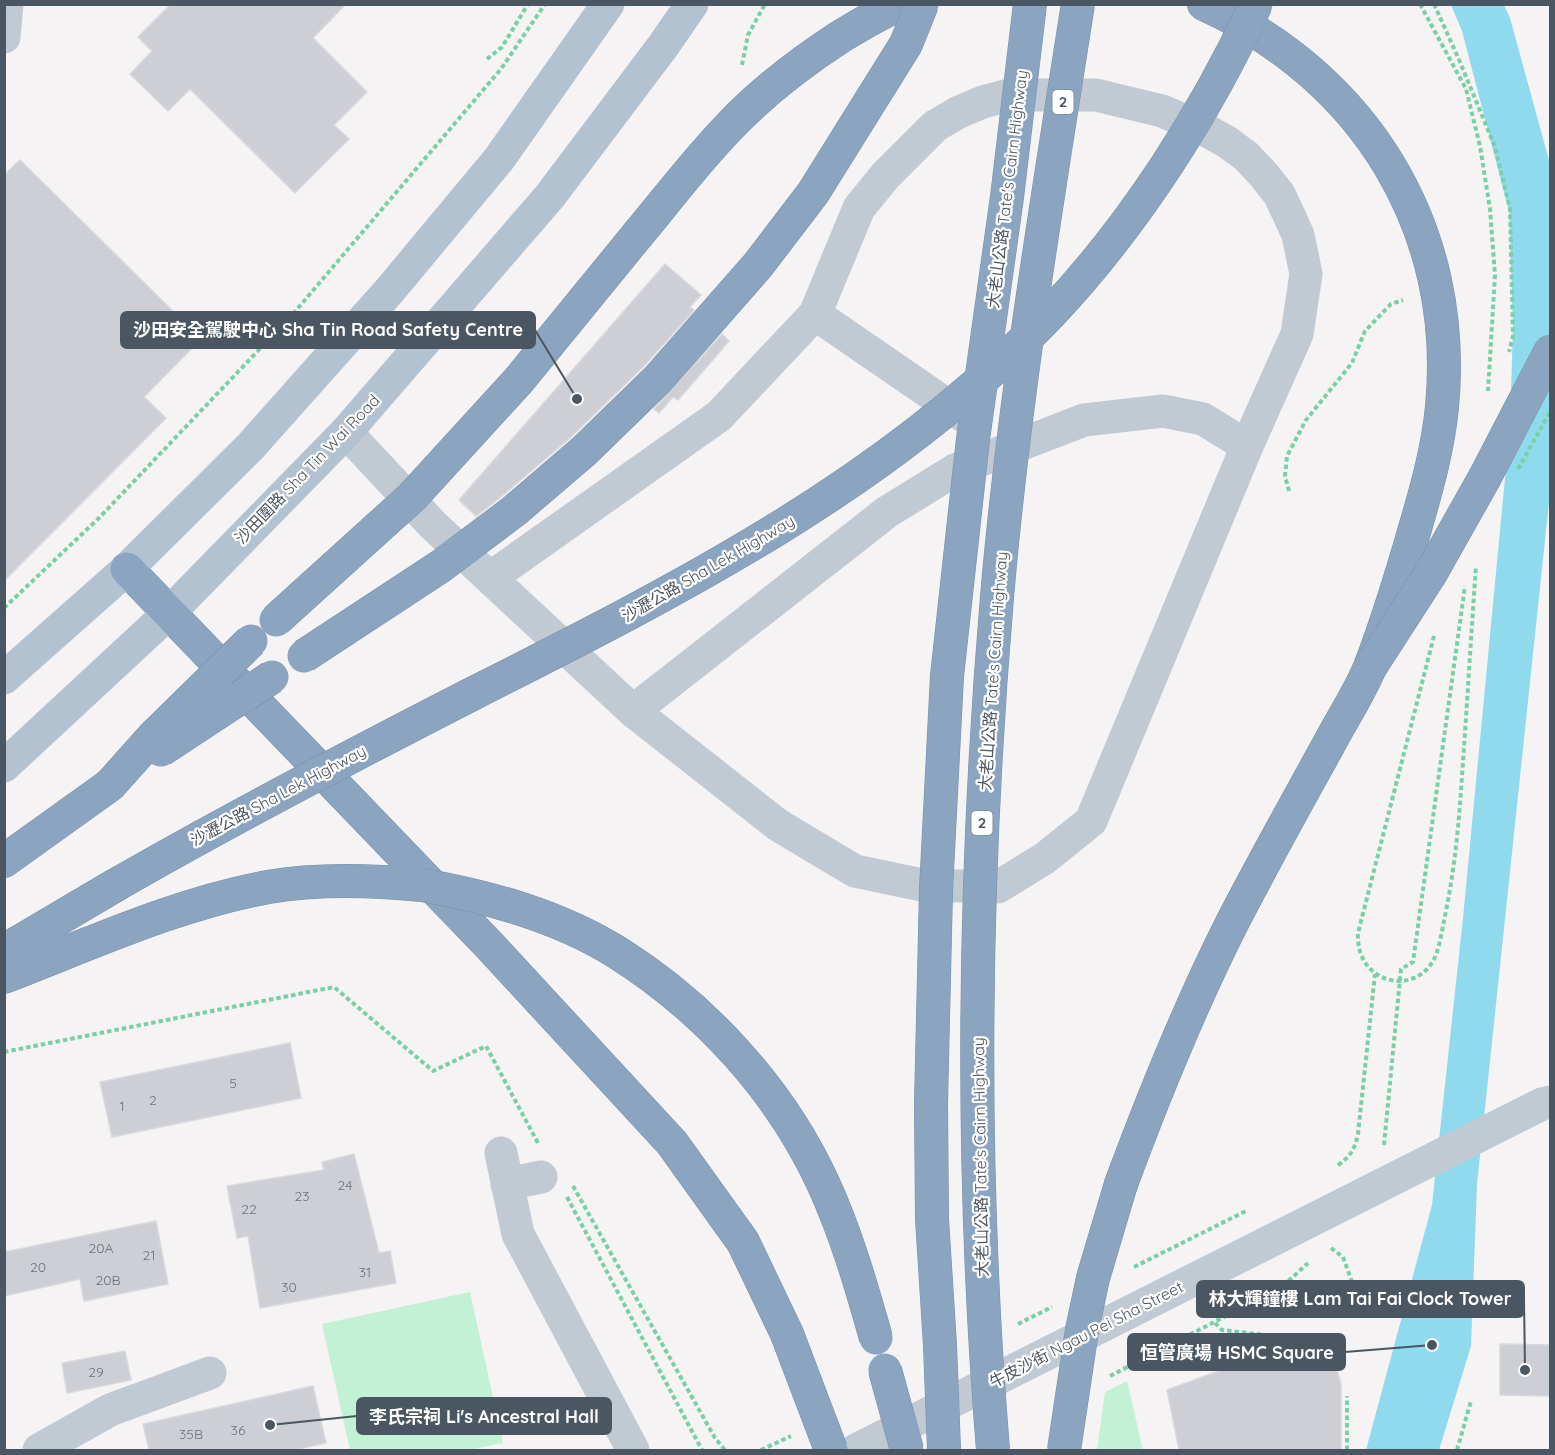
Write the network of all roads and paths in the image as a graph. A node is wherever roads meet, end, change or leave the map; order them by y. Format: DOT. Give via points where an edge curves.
graph roads {
  1 [pos="7,4"];
  2 [pos="528,4"];
  3 [pos="545,4"];
  4 [pos="608,4"];
  5 [pos="692,4"];
  6 [pos="765,4"];
  7 [pos="901,4"];
  8 [pos="922,4"];
  9 [pos="1030,4"];
  10 [pos="1078,4"];
  11 [pos="1204,4"];
  12 [pos="1256,4"];
  13 [pos="4,37"];
  14 [pos="487,59"];
  15 [pos="742,65"];
  16 [pos="1411,297"];
  17 [pos="815,314"];
  18 [pos="1551,352"];
  19 [pos="346,432"];
  20 [pos="1247,446"];
  21 [pos="1002,452"];
  22 [pos="1289,491"];
  23 [pos="127,569"];
  24 [pos="490,578"];
  25 [pos="4,608"];
  26 [pos="170,612"];
  27 [pos="1369,669"];
  28 [pos="4,678"];
  29 [pos="633,711"];
  30 [pos="4,766"];
  31 [pos="110,785"];
  32 [pos="4,861"];
  33 [pos="4,951"];
  34 [pos="4,977"];
  35 [pos="4,1052"];
  36 [pos="1546,1103"];
  37 [pos="501,1153"];
  38 [pos="548,1172"];
  39 [pos="507,1184"];
  40 [pos="573,1186"];
  41 [pos="1336,1240"];
  42 [pos="1312,1259"];
  43 [pos="1356,1293"];
  44 [pos="1215,1323"];
  45 [pos="1300,1339"];
  46 [pos="210,1373"];
  47 [pos="1109,1376"];
  48 [pos="1347,1396"];
  49 [pos="1471,1401"];
  50 [pos="39,1450"];
  51 [pos="633,1450"];
  52 [pos="702,1450"];
  53 [pos="725,1450"];
  54 [pos="831,1450"];
  55 [pos="856,1450"];
  56 [pos="907,1450"];
  57 [pos="944,1450"];
  58 [pos="993,1450"];
  59 [pos="1065,1450"];
  60 [pos="1347,1450"];
  61 [pos="1457,1450"];
  1 -- 13 [label="street"];
  2 -- 14 [label="path" via="502,46"];
  3 -- 25 [label="path" via="501,69 293,314 99,518"];
  4 -- 23 [label="main road" via="499,159 390,290 250,447"];
  5 -- 19 [label="main road, 沙田圍路 Sha Tin Wai Road" via="550,196"];
  6 -- 15 [label="path" via="748,35"];
  7 -- 31 [label="highway, bridge" via="827,46 757,99 701,157 519,380 412,497 251,641"];
  8 -- 31 [label="highway, bridge" via="906,44 794,220 723,306 623,414 514,511 441,566"];
  9 -- 57 [label="highway, 大老山公路 Tate's Cairn Highway, bridge" via="947,676 931,1104 933,1251"];
  10 -- 58 [label="highway, 大老山公路 Tate's Cairn Highway / 2, bridge" via="1013,446 987,730 977,1112 980,1239"];
  11 -- 27 [label="highway, bridge" via="1289,52 1345,104 1388,163 1418,224 1438,294 1443,331 1443,397 1437,441 1404,566"];
  12 -- 33 [label="highway, 沙瀝公路 Sha Lek Highway, bridge" via="1216,85 1176,150 1085,274 1016,348 914,435 848,484 745,549 630,614 253,808"];
  16 -- 22 [label="path" via="1391,304 1365,331 1352,363 1306,420 1287,456 1284,476"];
  17 -- 20 [label="street" via="859,208 935,126 983,102 1010,95 1096,95 1142,105 1200,127 1246,156 1278,194 1298,235 1306,274 1296,334"];
  17 -- 21 [label="street" via="995,438"];
  17 -- 24 [label="street" via="719,416"];
  18 -- 27 [label="highway, bridge" via="1431,573"];
  19 -- 24 [label="street" via="433,525"];
  19 -- 26 [label="main road, 沙田圍路 Sha Tin Wai Road"];
  20 -- 21 [label="street" via="1203,419 1163,411 1084,420"];
  20 -- 29 [label="street" via="1091,820 1046,858 998,887 922,885 855,871 777,825"];
  21 -- 29 [label="street" via="956,470 887,512"];
  23 -- 26 [label="highway"];
  23 -- 28 [label="main road"];
  24 -- 29 [label="street"];
  26 -- 30 [label="main road, 沙田圍路 Sha Tin Wai Road"];
  26 -- 54 [label="highway, bridge" via="490,946 672,1143 743,1242 787,1334"];
  27 -- 59 [label="highway, bridge" via="1233,921 1149,1109 1104,1236 1082,1330"];
  31 -- 32 [label="highway"];
  34 -- 56 [label="highway, bridge" via="208,901 269,887 349,880 422,885 483,897 552,920 609,948 647,973 705,1021 761,1083 806,1149 849,1248"];
  35 -- 38 [label="path" via="334,987 433,1071 486,1046"];
  36 -- 55 [label="street, 牛皮沙街 Ngau Pei Sha Street"];
  37 -- 39 [label="street"];
  38 -- 39 [label="street"];
  38 -- 52 [label="path"];
  39 -- 51 [label="street" via="518,1234"];
  40 -- 53 [label="path"];
  41 -- 43 [label="path" via="1327,1245 1343,1257"];
  42 -- 44 [label="path" via="1282,1287"];
  44 -- 45 [label="path" via="1222,1330"];
  44 -- 47 [label="path"];
  46 -- 50 [label="street" via="110,1410"];
  48 -- 60 [label="path"];
  49 -- 61 [label="path"];
}
